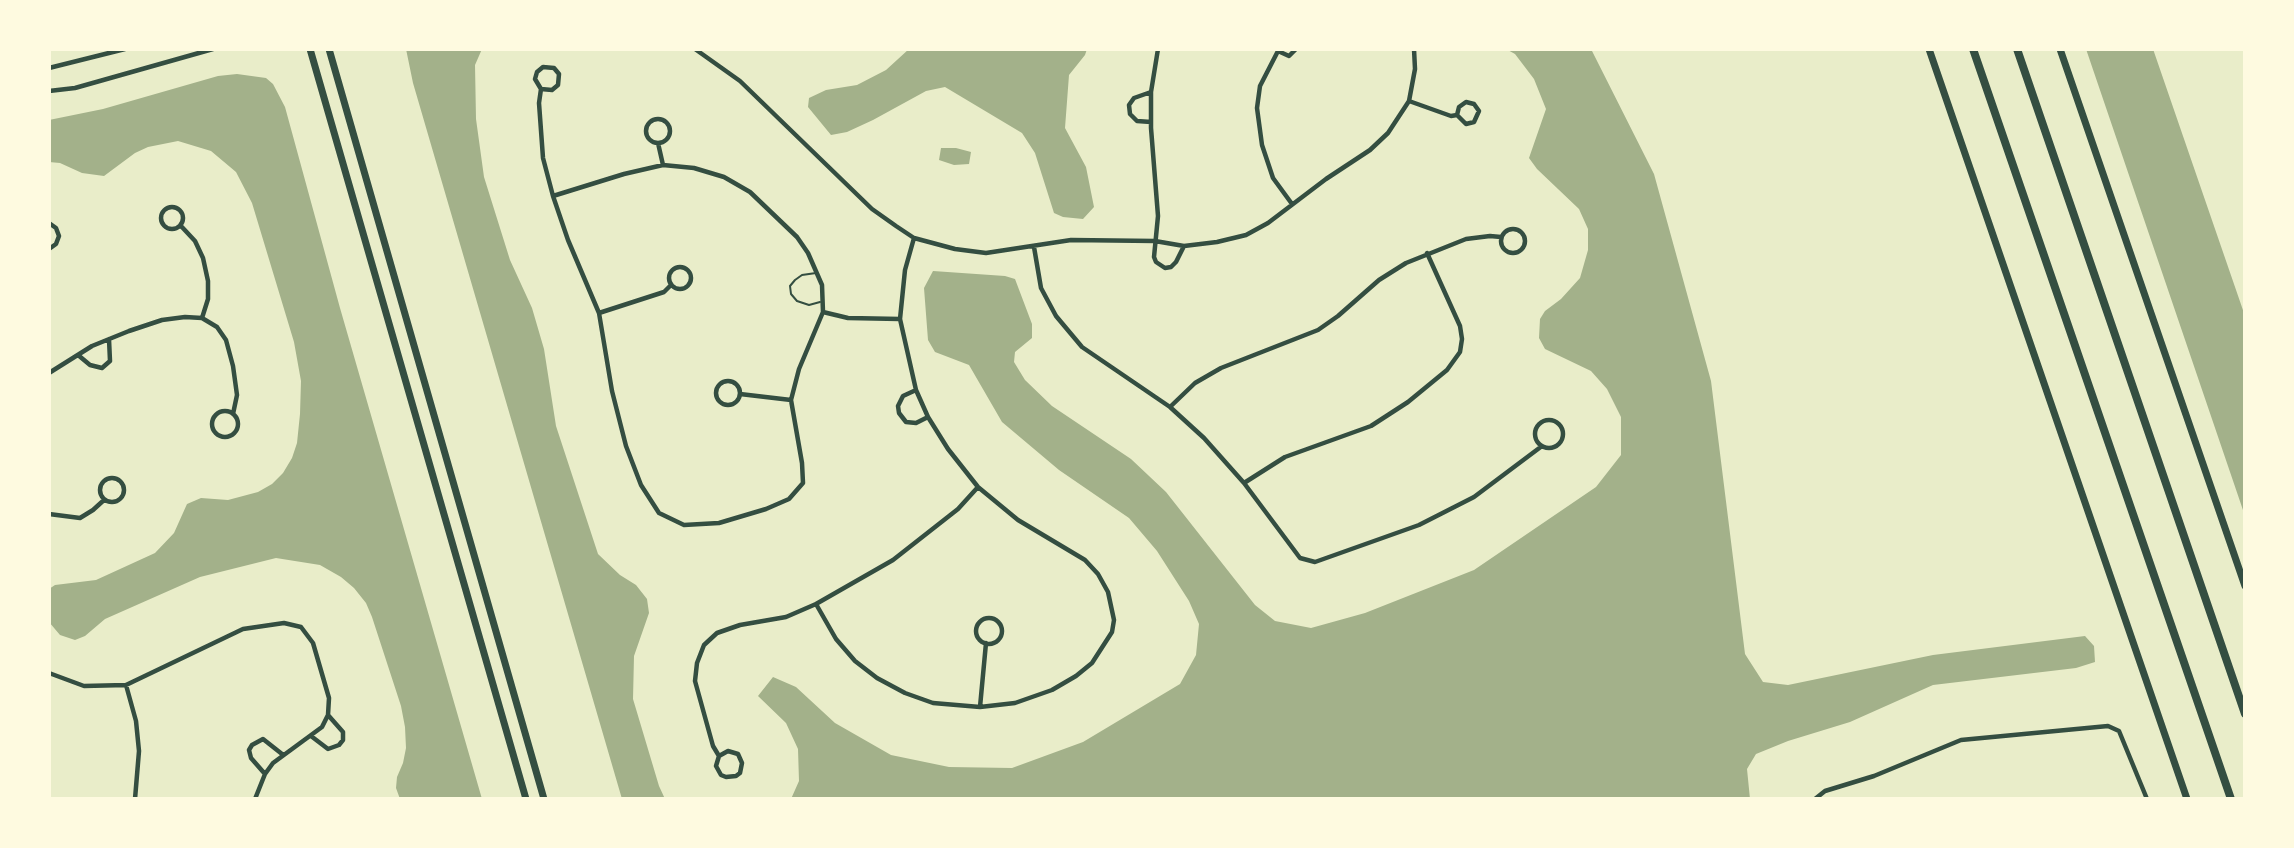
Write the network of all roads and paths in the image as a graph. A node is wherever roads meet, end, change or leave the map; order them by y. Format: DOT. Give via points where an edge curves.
graph roads {
  1 [pos="125,49"];
  2 [pos="213,49"];
  3 [pos="310,49"];
  4 [pos="329,49"];
  5 [pos="695,49"];
  6 [pos="1158,49"];
  7 [pos="1297,49"];
  8 [pos="1415,49"];
  9 [pos="1928,49"];
  10 [pos="1973,49"];
  11 [pos="2017,49"];
  12 [pos="2060,49"];
  13 [pos="1277,50"];
  14 [pos="49,68"];
  15 [pos="541,89"];
  16 [pos="49,91"];
  17 [pos="1151,92"];
  18 [pos="1409,101"];
  19 [pos="1457,115"];
  20 [pos="1151,122"];
  21 [pos="659,143"];
  22 [pos="663,165"];
  23 [pos="553,196"];
  24 [pos="1292,204"];
  25 [pos="49,223"];
  26 [pos="181,226"];
  27 [pos="1501,237"];
  28 [pos="914,238"];
  29 [pos="1155,241"];
  30 [pos="1184,246"];
  31 [pos="1034,247"];
  32 [pos="49,249"];
  33 [pos="1427,253"];
  34 [pos="817,273"];
  35 [pos="671,285"];
  36 [pos="824,300"];
  37 [pos="823,312"];
  38 [pos="599,313"];
  39 [pos="202,318"];
  40 [pos="900,319"];
  41 [pos="109,340"];
  42 [pos="78,355"];
  43 [pos="49,373"];
  44 [pos="916,390"];
  45 [pos="740,394"];
  46 [pos="791,400"];
  47 [pos="1170,407"];
  48 [pos="233,414"];
  49 [pos="928,417"];
  50 [pos="1542,446"];
  51 [pos="1244,483"];
  52 [pos="978,486"];
  53 [pos="104,499"];
  54 [pos="49,514"];
  55 [pos="2245,586"];
  56 [pos="816,604"];
  57 [pos="985,643"];
  58 [pos="49,673"];
  59 [pos="126,685"];
  60 [pos="980,707"];
  61 [pos="2245,714"];
  62 [pos="328,715"];
  63 [pos="311,736"];
  64 [pos="282,754"];
  65 [pos="719,756"];
  66 [pos="265,774"];
  67 [pos="135,799"];
  68 [pos="255,799"];
  69 [pos="526,799"];
  70 [pos="544,799"];
  71 [pos="1815,799"];
  72 [pos="2147,799"];
  73 [pos="2187,799"];
  74 [pos="2231,799"];
  1 -- 14 [label="street"];
  2 -- 16 [label="street" via="75,88"];
  3 -- 69 [label="main road"];
  4 -- 70 [label="main road"];
  5 -- 28 [label="street" via="740,81 872,209"];
  6 -- 17 [label="street"];
  7 -- 13 [label="street" via="1289,56"];
  8 -- 18 [label="street"];
  9 -- 73 [label="main road"];
  10 -- 74 [label="highway"];
  11 -- 61 [label="highway"];
  12 -- 55 [label="main road"];
  13 -- 24 [label="street" via="1260,86 1257,108 1273,178"];
  15 -- 15 [label="street" via="558,85 560,78 554,68 547,66 537,72"];
  15 -- 23 [label="street" via="543,158"];
  17 -- 20 [label="street"];
  17 -- 20 [label="street" via="1129,105 1137,121"];
  18 -- 19 [label="street"];
  18 -- 24 [label="street" via="1388,134 1370,150"];
  19 -- 19 [label="street" via="1470,124 1479,111 1466,102"];
  20 -- 29 [label="street" via="1158,216"];
  21 -- 21 [label="street" via="668,138 670,130 657,119 646,132 651,141"];
  21 -- 22 [label="street"];
  22 -- 23 [label="street"];
  22 -- 34 [label="street" via="694,167 750,192 797,237"];
  23 -- 38 [label="street"];
  24 -- 30 [label="street" via="1246,235"];
  25 -- 32 [label="street" via="59,236"];
  26 -- 26 [label="street" via="180,210 172,206 164,210 165,226 173,230"];
  26 -- 39 [label="street" via="204,258 208,299"];
  27 -- 27 [label="street" via="1502,247 1509,253 1519,252 1525,245 1524,235 1517,229 1507,230"];
  27 -- 33 [label="street" via="1466,239"];
  28 -- 31 [label="street" via="986,253"];
  28 -- 40 [label="street"];
  29 -- 30 [label="street"];
  29 -- 30 [label="street" via="1154,257 1165,268 1176,262"];
  29 -- 31 [label="street" via="1071,240"];
  31 -- 47 [label="street" via="1041,288 1056,316 1082,347"];
  33 -- 47 [label="street" via="1379,280 1318,330 1221,368 1195,383"];
  33 -- 51 [label="street" via="1460,326 1460,352 1447,370 1371,426 1285,457"];
  34 -- 36 [label="street"];
  34 -- 36 [label="lane" via="795,280 791,294 809,305"];
  35 -- 35 [label="street" via="682,289 689,285 688,270 674,268 668,278"];
  35 -- 38 [label="street" via="664,292"];
  36 -- 37 [label="street"];
  37 -- 40 [label="street" via="848,318"];
  37 -- 46 [label="street"];
  38 -- 46 [label="street" via="612,391 641,485 659,513 684,526 719,523 766,509 789,499 803,483"];
  39 -- 41 [label="street" via="162,320"];
  39 -- 48 [label="street" via="226,340 237,395"];
  40 -- 44 [label="street"];
  41 -- 42 [label="street"];
  41 -- 42 [label="street" via="112,353 102,368"];
  42 -- 43 [label="street"];
  44 -- 49 [label="street"];
  44 -- 49 [label="street" via="903,396 899,413 906,422"];
  45 -- 45 [label="street" via="729,380 715,391 719,402 726,405 737,401"];
  45 -- 46 [label="street"];
  47 -- 51 [label="street"];
  48 -- 48 [label="street" via="223,411 215,415 212,425 216,433 226,436 235,432 238,422"];
  49 -- 52 [label="street"];
  50 -- 50 [label="street" via="1555,446 1561,440 1561,428 1555,421 1541,422 1535,429 1535,439"];
  50 -- 51 [label="street" via="1474,497 1419,525 1315,562 1300,558"];
  52 -- 56 [label="street" via="958,509 893,560"];
  52 -- 60 [label="street" via="1018,520 1085,560 1108,592 1114,620 1107,643 1076,677 1015,704"];
  53 -- 53 [label="street" via="113,503 121,499 125,490 121,481 103,482 100,491"];
  53 -- 54 [label="street" via="79,518"];
  56 -- 60 [label="street" via="836,639 877,678 933,703"];
  56 -- 65 [label="street" via="786,617 717,633 704,645 695,681"];
  57 -- 57 [label="street" via="995,642 1001,634 1000,625 992,619 982,620 976,628"];
  57 -- 60 [label="street"];
  58 -- 59 [label="street" via="84,686"];
  59 -- 62 [label="street" via="243,629 284,623 301,627 313,643 329,698"];
  59 -- 67 [label="street" via="139,751"];
  62 -- 63 [label="street"];
  62 -- 63 [label="street" via="342,732 338,745 328,749"];
  63 -- 64 [label="street"];
  64 -- 66 [label="street"];
  64 -- 66 [label="street" via="263,739 252,745 251,758"];
  65 -- 65 [label="street" via="716,766 721,775 731,778 740,773 743,763 737,754 728,751"];
  66 -- 68 [label="street"];
  71 -- 72 [label="street" via="1825,791 1961,740 2108,726 2119,731"];
}
